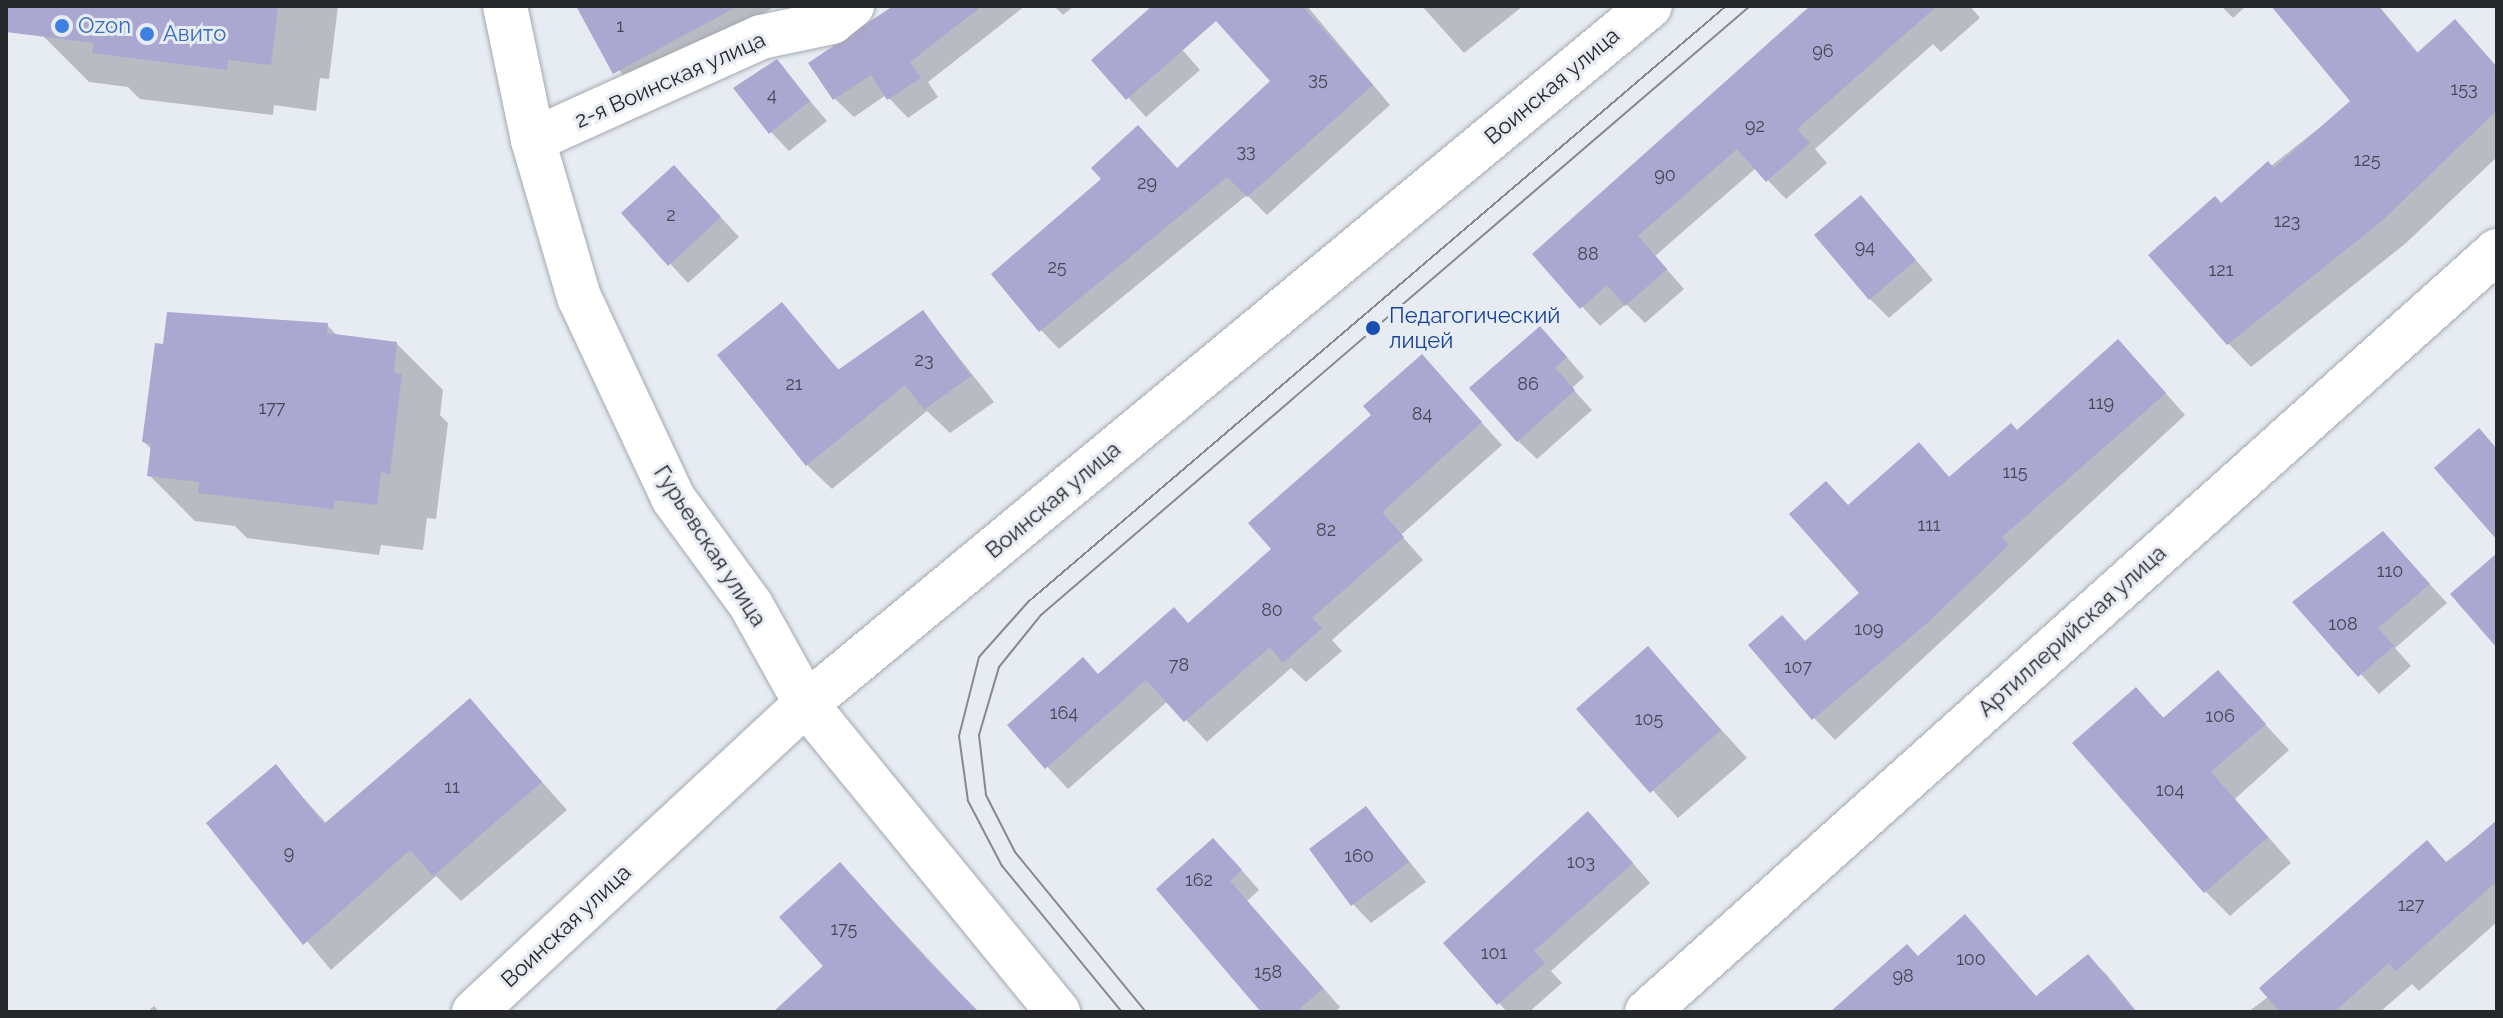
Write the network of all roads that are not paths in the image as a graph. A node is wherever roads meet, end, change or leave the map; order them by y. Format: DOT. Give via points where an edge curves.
graph roads {
  1 [pos="505,6"];
  2 [pos="852,6"];
  3 [pos="1650,6"];
  4 [pos="533,140"];
  5 [pos="2497,251"];
  6 [pos="806,704"];
  7 [pos="474,1012"];
  8 [pos="1058,1012"];
  9 [pos="1647,1012"];
  1 -- 4 [label="street, Гурьевская улица"];
  2 -- 4 [label="street, 2-я Воинская улица" via="832,22 761,37"];
  3 -- 6 [label="street, Воинская улица"];
  4 -- 6 [label="street, Гурьевская улица" via="579,297 615,385 673,498 751,605"];
  5 -- 9 [label="street, Артиллерийская улица"];
  6 -- 7 [label="street, Воинская улица"];
  6 -- 8 [label="street, Гурьевская улица"];
}
